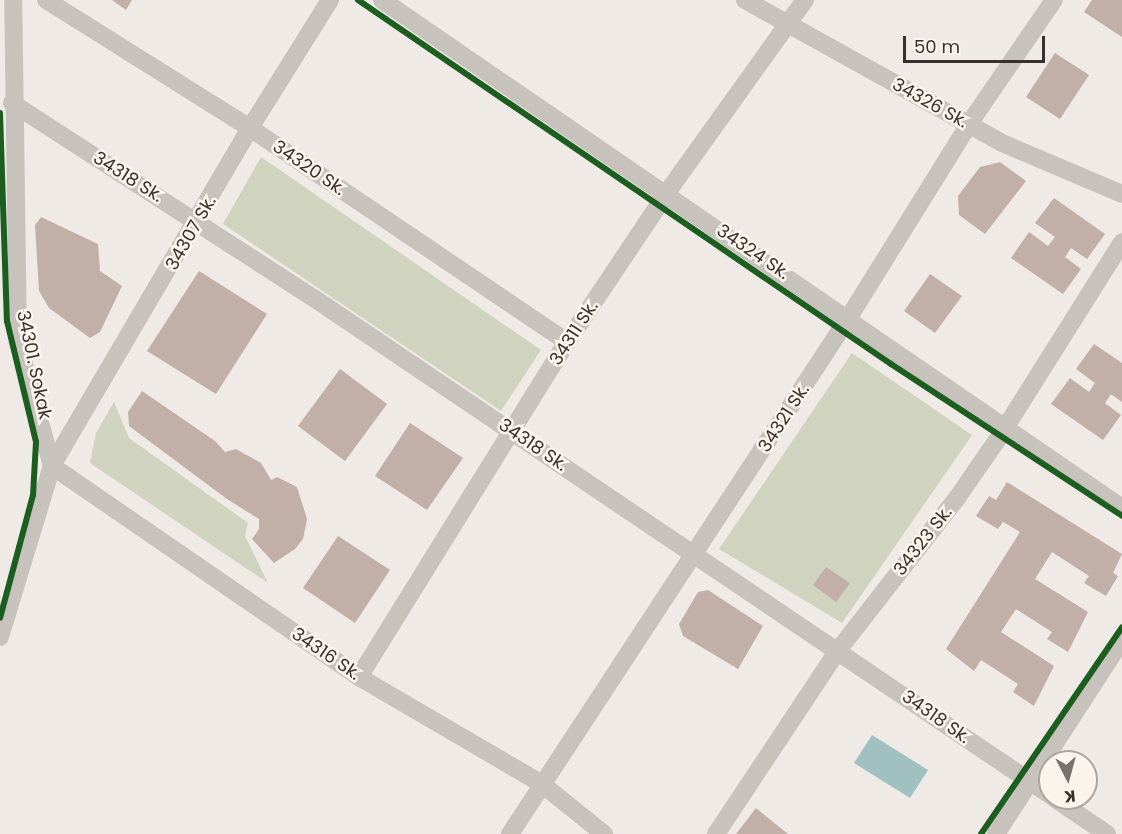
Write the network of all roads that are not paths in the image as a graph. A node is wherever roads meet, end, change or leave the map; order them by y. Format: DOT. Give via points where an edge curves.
graph roads {
  1 [pos="12,0"];
  2 [pos="46,0"];
  3 [pos="330,0"];
  4 [pos="382,0"];
  5 [pos="744,0"];
  6 [pos="805,0"];
  7 [pos="1054,0"];
  8 [pos="790,23"];
  9 [pos="12,103"];
  10 [pos="969,124"];
  11 [pos="250,128"];
  12 [pos="666,194"];
  13 [pos="1122,194"];
  14 [pos="198,221"];
  15 [pos="1122,242"];
  16 [pos="849,317"];
  17 [pos="567,342"];
  18 [pos="1005,429"];
  19 [pos="512,431"];
  20 [pos="52,466"];
  21 [pos="1122,508"];
  22 [pos="695,554"];
  23 [pos="0,636"];
  24 [pos="1122,640"];
  25 [pos="839,649"];
  26 [pos="359,677"];
  27 [pos="1030,782"];
  28 [pos="542,784"];
  29 [pos="1038,787"];
  30 [pos="1072,810"];
  31 [pos="510,834"];
  32 [pos="604,834"];
  33 [pos="716,834"];
  34 [pos="996,834"];
  35 [pos="1107,834"];
  1 -- 9 [label="street"];
  2 -- 11 [label="street, 34320 Sk."];
  3 -- 11 [label="street, 34307 Sk."];
  4 -- 12 [label="street, 34324 Sk."];
  5 -- 8 [label="street, 34326 Sk."];
  6 -- 8 [label="street, 34311 Sk."];
  7 -- 10 [label="street, 34321 Sk."];
  8 -- 10 [label="street, 34326 Sk."];
  8 -- 12 [label="street, 34311 Sk."];
  9 -- 14 [label="street, 34318 Sk."];
  9 -- 20 [label="street" via="18,342"];
  10 -- 13 [label="street, 34326 Sk." via="1002,143"];
  10 -- 16 [label="street, 34321 Sk."];
  11 -- 14 [label="street, 34307 Sk."];
  11 -- 17 [label="street, 34320 Sk."];
  12 -- 16 [label="street, 34324 Sk."];
  12 -- 17 [label="street, 34311 Sk."];
  14 -- 19 [label="street, 34318 Sk."];
  14 -- 20 [label="street, 34307 Sk."];
  15 -- 18 [label="street, 34323 Sk."];
  16 -- 18 [label="street, 34324 Sk."];
  16 -- 22 [label="street, 34321 Sk."];
  17 -- 19 [label="street, 34311 Sk."];
  18 -- 21 [label="street, 34324 Sk."];
  18 -- 25 [label="street, 34323 Sk." via="957,498"];
  19 -- 22 [label="street, 34318 Sk."];
  19 -- 26 [label="street, 34311 Sk."];
  20 -- 23 [label="street, 34307 Sk."];
  20 -- 26 [label="street, 34316 Sk."];
  22 -- 25 [label="street, 34318 Sk."];
  22 -- 28 [label="street, 34321 Sk."];
  24 -- 27 [label="street"];
  25 -- 27 [label="street, 34318 Sk."];
  25 -- 33 [label="street, 34323 Sk."];
  26 -- 28 [label="street, 34316 Sk."];
  27 -- 29 [label="street, 34318 Sk."];
  27 -- 34 [label="street"];
  28 -- 31 [label="street, 34321 Sk."];
  28 -- 32 [label="street, 34316 Sk."];
  30 -- 35 [label="street"];
}
